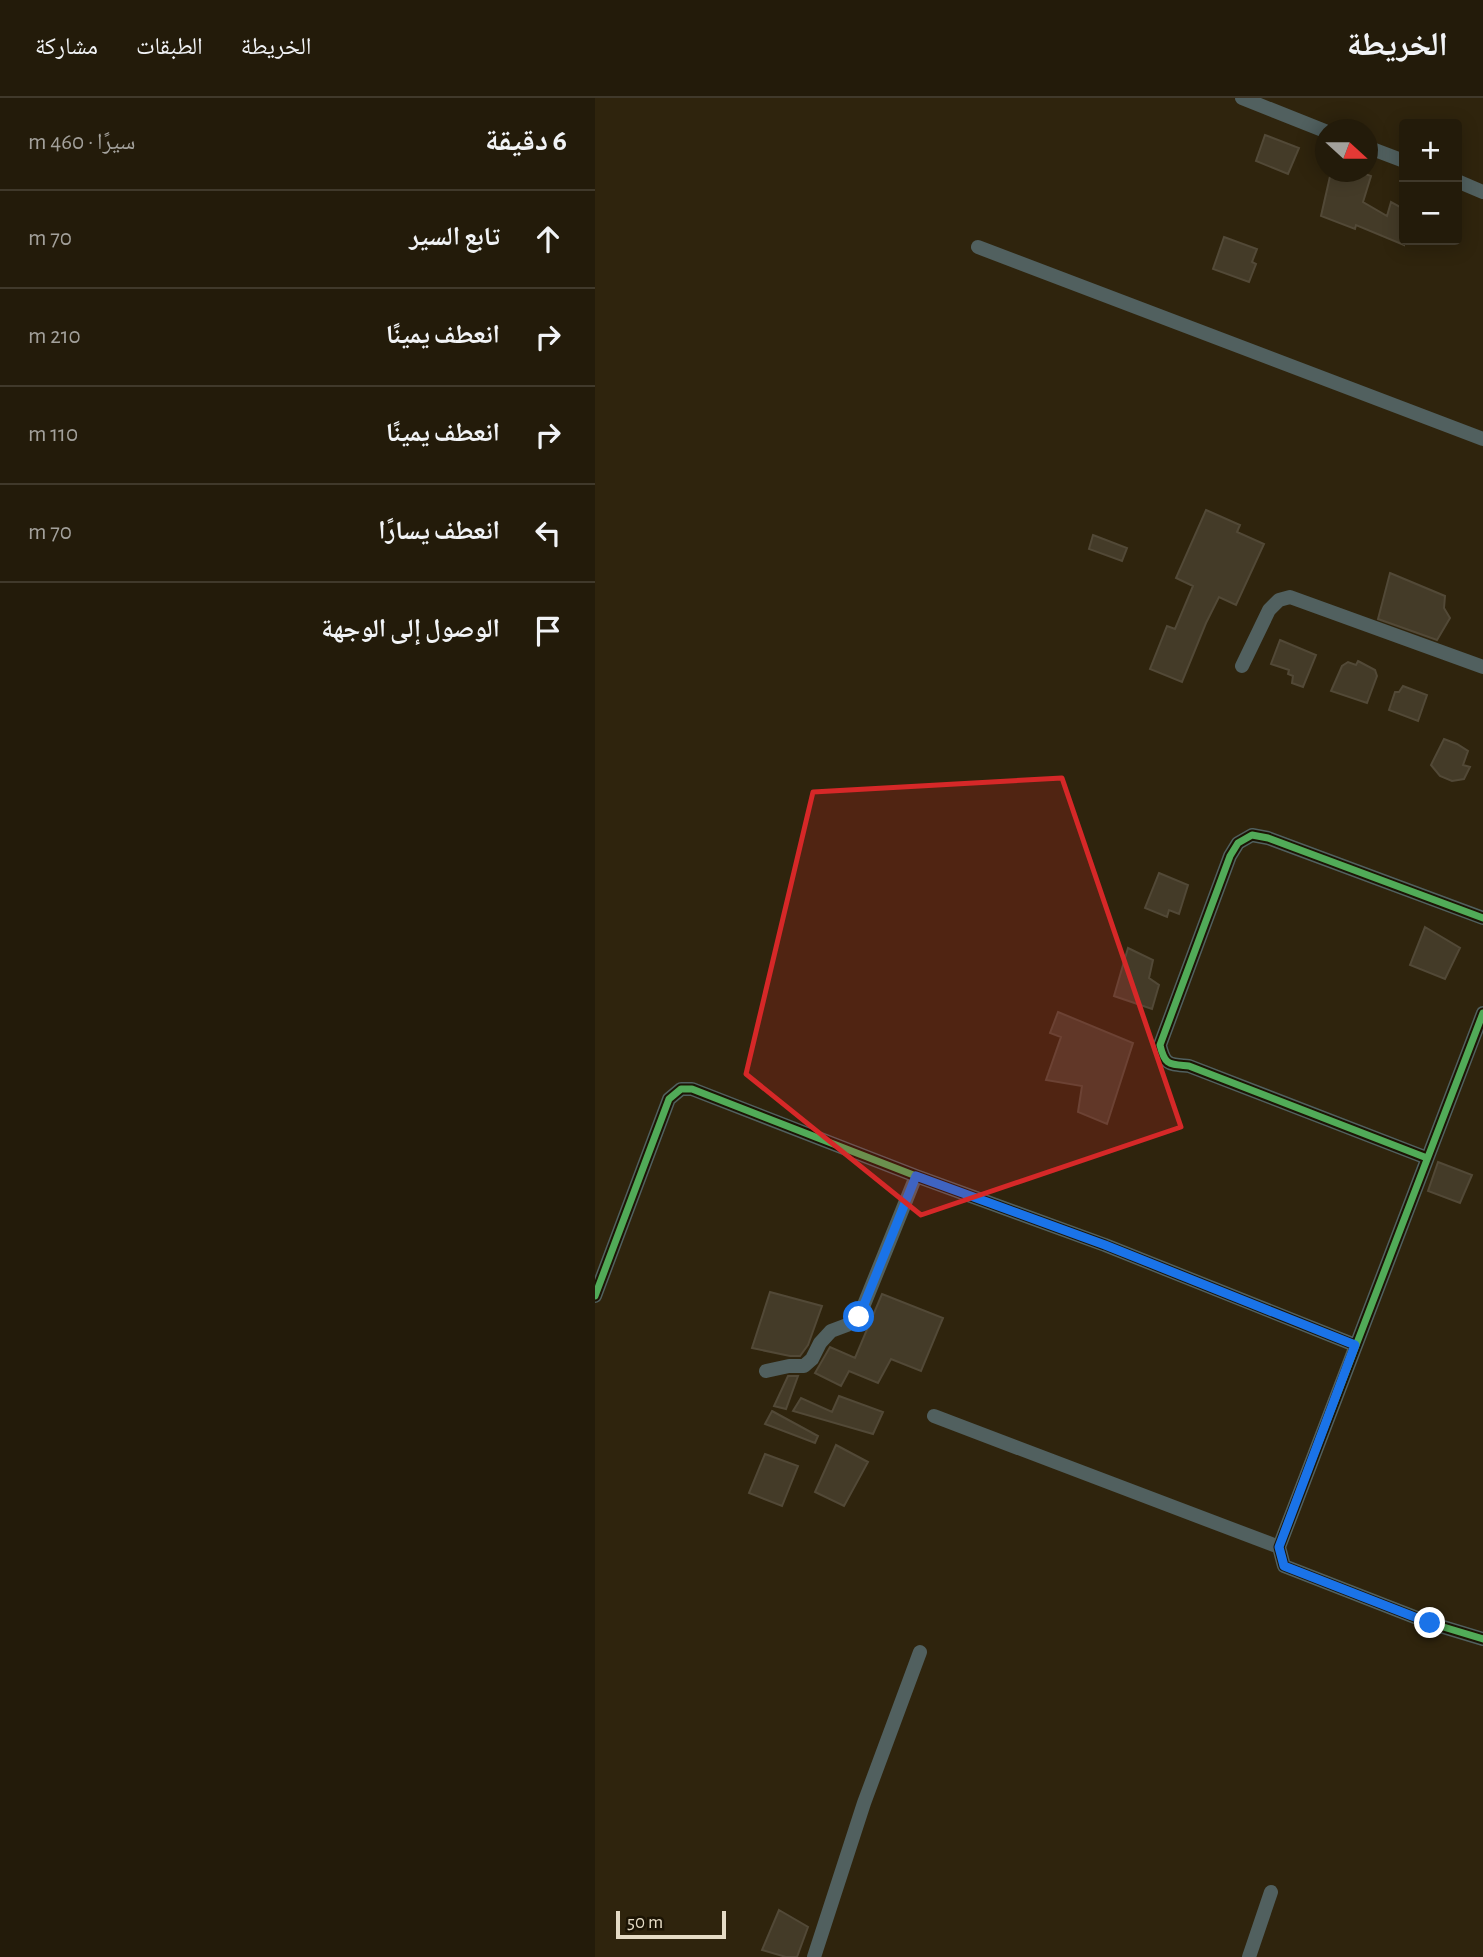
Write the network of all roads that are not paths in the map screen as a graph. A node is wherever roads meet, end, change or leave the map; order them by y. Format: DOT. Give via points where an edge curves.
graph roads {
  1 [pos="1242,98"];
  2 [pos="1315,127"];
  3 [pos="1378,151"];
  4 [pos="1399,159"];
  5 [pos="1459,182"];
  6 [pos="1483,192"];
  7 [pos="978,247"];
  8 [pos="1483,439"];
  9 [pos="1243,666"];
  10 [pos="1483,667"];
  11 [pos="1483,918"];
  12 [pos="1483,1013"];
  13 [pos="1427,1158"];
  14 [pos="916,1176"];
  15 [pos="595,1296"];
  16 [pos="1355,1345"];
  17 [pos="766,1371"];
  18 [pos="934,1416"];
  19 [pos="1279,1547"];
  20 [pos="1483,1639"];
  21 [pos="920,1652"];
  22 [pos="1271,1892"];
  23 [pos="814,1957"];
  24 [pos="1248,1957"];
  1 -- 2 [label="street"];
  3 -- 4 [label="street"];
  5 -- 6 [label="street"];
  7 -- 8 [label="street"];
  9 -- 10 [label="street" via="1269,610 1290,597"];
  11 -- 13 [label="street" via="1252,835 1230,856 1160,1045 1169,1063 1189,1066"];
  12 -- 13 [label="street"];
  13 -- 16 [label="street"];
  14 -- 15 [label="street" via="715,1097 681,1089 669,1099"];
  14 -- 16 [label="street" via="1105,1245"];
  14 -- 17 [label="street" via="859,1317 831,1331 804,1366"];
  16 -- 19 [label="street"];
  18 -- 19 [label="street"];
  19 -- 20 [label="street" via="1284,1566"];
  21 -- 23 [label="street"];
  22 -- 24 [label="street"];
}
